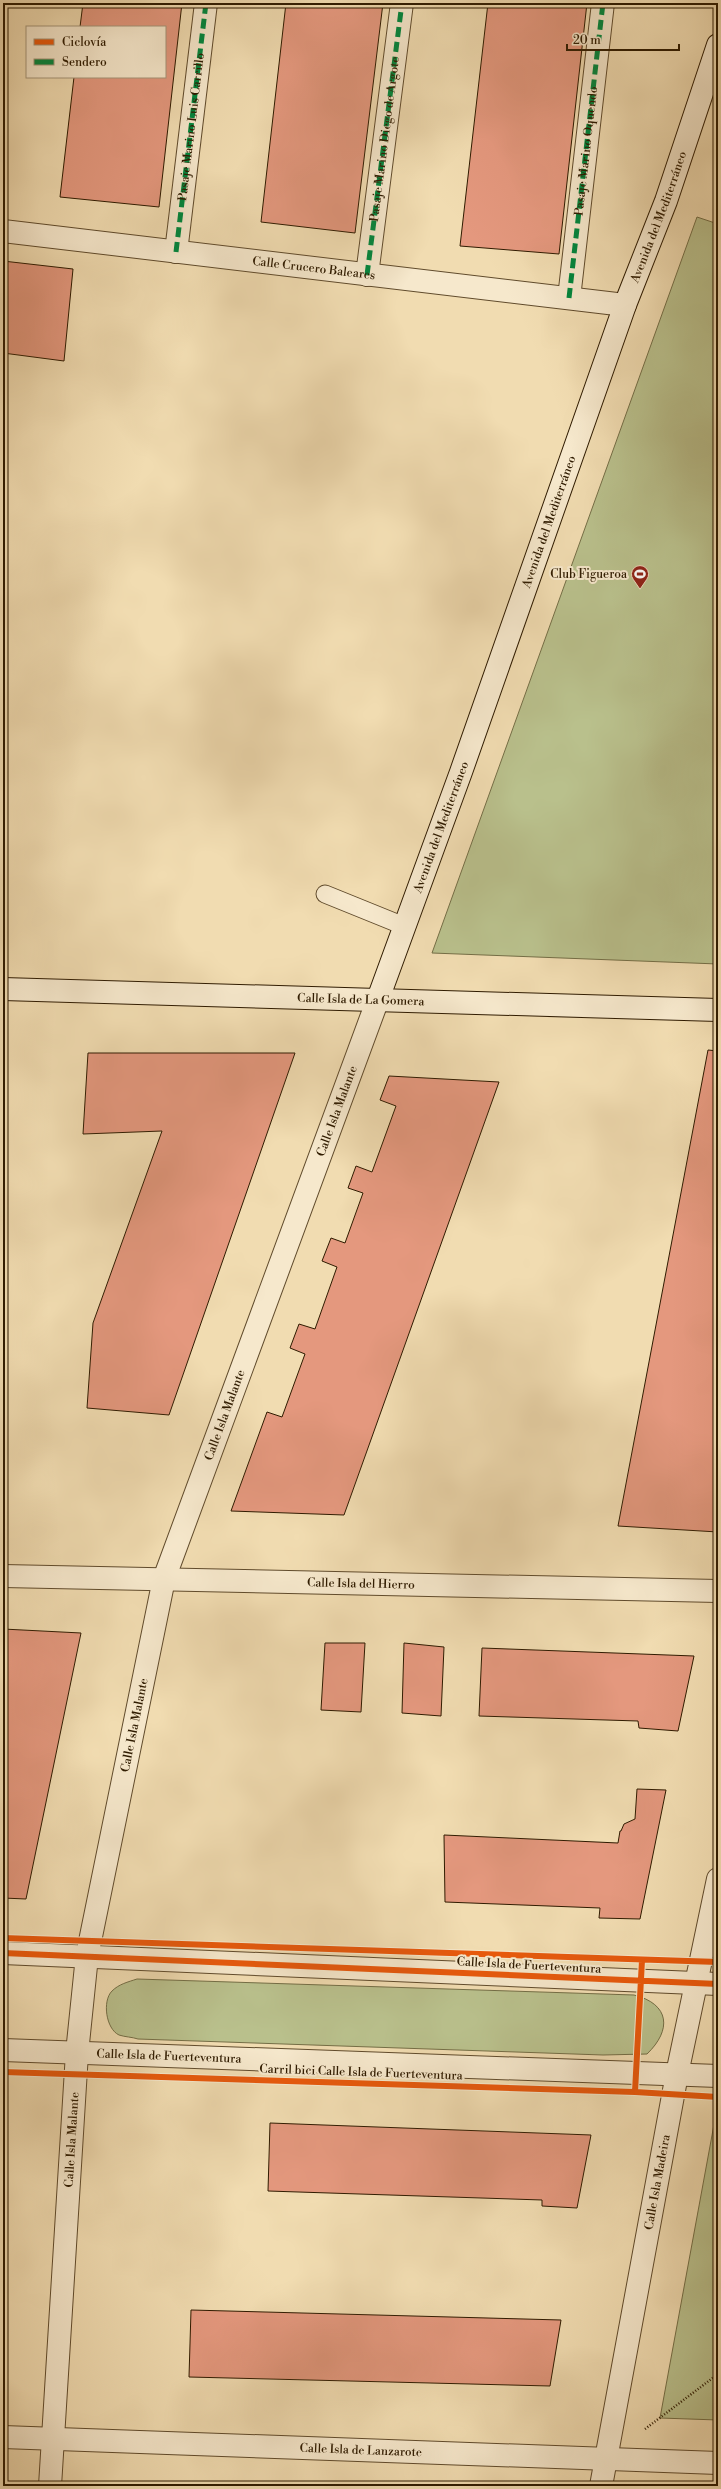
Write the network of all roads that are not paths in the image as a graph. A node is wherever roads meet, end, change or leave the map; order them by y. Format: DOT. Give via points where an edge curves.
graph roads {
  1 [pos="206,3"];
  2 [pos="402,3"];
  3 [pos="602,3"];
  4 [pos="718,45"];
  5 [pos="3,231"];
  6 [pos="176,252"];
  7 [pos="367,275"];
  8 [pos="569,298"];
  9 [pos="625,305"];
  10 [pos="325,894"];
  11 [pos="404,926"];
  12 [pos="3,989"];
  13 [pos="378,999"];
  14 [pos="718,1010"];
  15 [pos="3,1576"];
  16 [pos="164,1579"];
  17 [pos="718,1591"];
  18 [pos="718,1879"];
  19 [pos="3,1953"];
  20 [pos="87,1956"];
  21 [pos="708,1984"];
  22 [pos="3,2050"];
  23 [pos="77,2053"];
  24 [pos="677,2074"];
  25 [pos="718,2076"];
  26 [pos="3,2437"];
  27 [pos="52,2438"];
  28 [pos="606,2458"];
  29 [pos="718,2463"];
  30 [pos="50,2486"];
  31 [pos="601,2486"];
  1 -- 6 [label="street, Pasaje Marino Luis Carrillo"];
  2 -- 7 [label="street, Pasaje Marino Diego de Argote"];
  3 -- 8 [label="street, Pasaje Marino Oquendo"];
  4 -- 9 [label="street, Avenida del Mediterráneo" via="666,202"];
  5 -- 6 [label="street, Calle Crucero Baleares"];
  6 -- 7 [label="street, Calle Crucero Baleares"];
  7 -- 8 [label="street, Calle Crucero Baleares"];
  8 -- 9 [label="street, Calle Crucero Baleares"];
  9 -- 11 [label="street, Avenida del Mediterráneo" via="461,772"];
  10 -- 11 [label="lane"];
  11 -- 13 [label="street, Avenida del Mediterráneo"];
  12 -- 13 [label="street, Calle Isla de La Gomera"];
  13 -- 14 [label="street, Calle Isla de La Gomera"];
  13 -- 16 [label="street, Calle Isla Malante"];
  15 -- 16 [label="street, Calle Isla del Hierro"];
  16 -- 17 [label="street, Calle Isla del Hierro"];
  16 -- 20 [label="street, Calle Isla Malante"];
  18 -- 21 [label="street, Calle Isla Madeira"];
  19 -- 20 [label="street, Calle Isla de Fuerteventura"];
  20 -- 21 [label="street, Calle Isla de Fuerteventura"];
  20 -- 23 [label="street, Calle Isla Malante"];
  21 -- 24 [label="street, Calle Isla Madeira"];
  22 -- 23 [label="street, Calle Isla de Fuerteventura"];
  23 -- 24 [label="street, Calle Isla de Fuerteventura"];
  23 -- 27 [label="street, Calle Isla Malante"];
  24 -- 25 [label="street, Calle Isla de Fuerteventura"];
  24 -- 28 [label="street, Calle Isla Madeira"];
  26 -- 27 [label="street, Calle Isla de Lanzarote"];
  27 -- 28 [label="street, Calle Isla de Lanzarote"];
  27 -- 30 [label="street, Calle Isla Malante"];
  28 -- 29 [label="street, Calle Isla de Lanzarote"];
  28 -- 31 [label="street, Calle Isla Madeira"];
}
